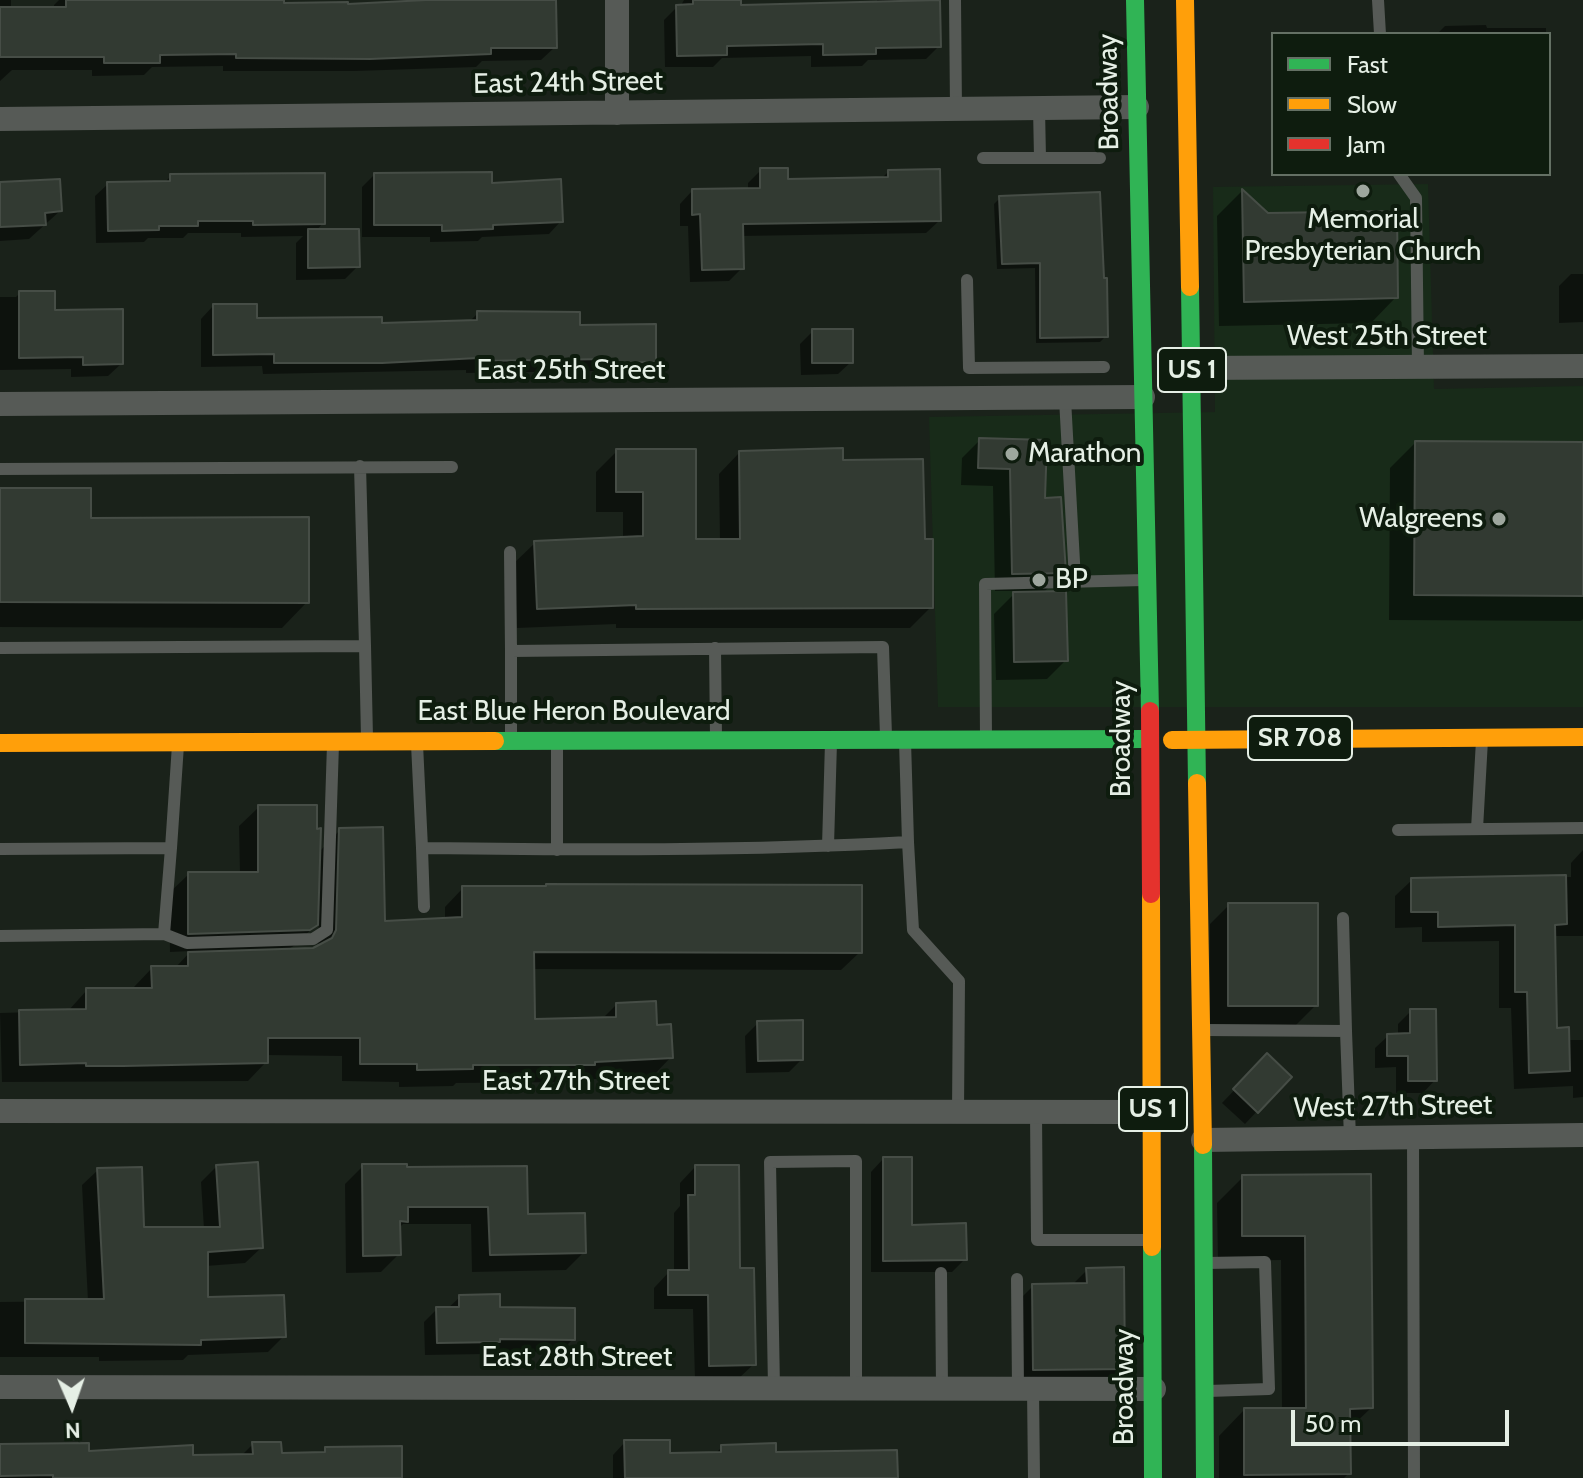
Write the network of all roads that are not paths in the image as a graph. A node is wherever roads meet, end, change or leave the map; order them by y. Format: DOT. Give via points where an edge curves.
graph roads {
  1 [pos="617,0"];
  2 [pos="955,0"];
  3 [pos="1135,0"];
  4 [pos="1185,0"];
  5 [pos="1378,0"];
  6 [pos="1380,32"];
  7 [pos="1137,107"];
  8 [pos="1039,108"];
  9 [pos="956,109"];
  10 [pos="617,113"];
  11 [pos="0,119"];
  12 [pos="983,158"];
  13 [pos="1040,158"];
  14 [pos="1100,158"];
  15 [pos="1400,176"];
  16 [pos="967,280"];
  17 [pos="1583,366"];
  18 [pos="1104,367"];
  19 [pos="1418,367"];
  20 [pos="969,368"];
  21 [pos="1192,368"];
  22 [pos="1143,397"];
  23 [pos="1065,399"];
  24 [pos="968,400"];
  25 [pos="0,404"];
  26 [pos="360,466"];
  27 [pos="452,467"];
  28 [pos="0,469"];
  29 [pos="510,552"];
  30 [pos="1075,580"];
  31 [pos="1147,580"];
  32 [pos="365,646"];
  33 [pos="0,648"];
  34 [pos="715,648"];
  35 [pos="511,651"];
  36 [pos="1483,737"];
  37 [pos="1583,737"];
  38 [pos="831,739"];
  39 [pos="896,739"];
  40 [pos="986,739"];
  41 [pos="1149,739"];
  42 [pos="511,740"];
  43 [pos="557,740"];
  44 [pos="716,740"];
  45 [pos="1197,740"];
  46 [pos="333,741"];
  47 [pos="367,741"];
  48 [pos="417,741"];
  49 [pos="178,742"];
  50 [pos="0,743"];
  51 [pos="1583,828"];
  52 [pos="1477,829"];
  53 [pos="1398,830"];
  54 [pos="908,842"];
  55 [pos="828,846"];
  56 [pos="171,848"];
  57 [pos="422,848"];
  58 [pos="0,849"];
  59 [pos="557,850"];
  60 [pos="424,907"];
  61 [pos="1343,918"];
  62 [pos="164,934"];
  63 [pos="0,936"];
  64 [pos="1201,1030"];
  65 [pos="1346,1031"];
  66 [pos="0,1111"];
  67 [pos="958,1112"];
  68 [pos="1036,1112"];
  69 [pos="1153,1112"];
  70 [pos="1583,1135"];
  71 [pos="1413,1137"];
  72 [pos="1350,1138"];
  73 [pos="1203,1140"];
  74 [pos="1153,1240"];
  75 [pos="1204,1263"];
  76 [pos="941,1273"];
  77 [pos="1017,1279"];
  78 [pos="0,1387"];
  79 [pos="774,1388"];
  80 [pos="856,1389"];
  81 [pos="942,1389"];
  82 [pos="1025,1389"];
  83 [pos="1154,1389"];
  84 [pos="1205,1391"];
  85 [pos="1176,1409"];
  86 [pos="1034,1478"];
  87 [pos="1153,1478"];
  88 [pos="1205,1478"];
  89 [pos="1414,1478"];
  1 -- 10 [label="street"];
  2 -- 9 [label="lane"];
  3 -- 7 [label="main road, Broadway / US 1"];
  4 -- 21 [label="main road, US 1"];
  5 -- 6 [label="lane"];
  7 -- 8 [label="street, East 24th Street"];
  7 -- 22 [label="main road, Broadway / US 1"];
  8 -- 9 [label="street, East 24th Street"];
  8 -- 13 [label="lane"];
  9 -- 10 [label="street, East 24th Street"];
  10 -- 11 [label="street, East 24th Street"];
  12 -- 13 [label="lane"];
  13 -- 14 [label="lane"];
  15 -- 19 [label="lane" via="1416,198"];
  16 -- 20 [label="lane"];
  17 -- 19 [label="street, West 25th Street"];
  18 -- 20 [label="lane"];
  19 -- 21 [label="street, West 25th Street"];
  20 -- 24 [label="lane"];
  21 -- 45 [label="main road, US 1"];
  22 -- 23 [label="street, East 25th Street"];
  22 -- 31 [label="main road, Broadway / US 1"];
  23 -- 24 [label="street, East 25th Street"];
  23 -- 30 [label="lane"];
  24 -- 25 [label="street, East 25th Street"];
  26 -- 27 [label="lane"];
  26 -- 28 [label="lane"];
  26 -- 32 [label="lane"];
  29 -- 35 [label="lane"];
  30 -- 31 [label="lane"];
  30 -- 40 [label="lane" via="985,584"];
  31 -- 41 [label="main road, Broadway / US 1"];
  32 -- 33 [label="lane"];
  32 -- 47 [label="lane"];
  34 -- 35 [label="lane"];
  34 -- 39 [label="lane" via="883,647"];
  34 -- 44 [label="lane"];
  35 -- 42 [label="lane"];
  36 -- 37 [label="main road, SR 708"];
  36 -- 45 [label="main road, SR 708"];
  36 -- 52 [label="lane"];
  38 -- 39 [label="main road, East Blue Heron Boulevard"];
  38 -- 44 [label="main road, East Blue Heron Boulevard"];
  38 -- 55 [label="lane"];
  39 -- 40 [label="main road, East Blue Heron Boulevard"];
  39 -- 54 [label="lane"];
  40 -- 41 [label="main road, East Blue Heron Boulevard"];
  41 -- 45 [label="main road, SR 708"];
  41 -- 69 [label="main road, Broadway / US 1"];
  42 -- 43 [label="main road, East Blue Heron Boulevard"];
  42 -- 48 [label="main road, East Blue Heron Boulevard"];
  43 -- 44 [label="main road, East Blue Heron Boulevard"];
  43 -- 59 [label="lane"];
  45 -- 64 [label="main road, US 1"];
  46 -- 47 [label="main road, East Blue Heron Boulevard"];
  46 -- 49 [label="main road, East Blue Heron Boulevard"];
  46 -- 62 [label="lane" via="327,930 313,939 187,943"];
  47 -- 48 [label="main road, East Blue Heron Boulevard"];
  48 -- 57 [label="lane"];
  49 -- 50 [label="main road, East Blue Heron Boulevard"];
  49 -- 56 [label="lane"];
  51 -- 52 [label="lane"];
  52 -- 53 [label="lane"];
  54 -- 55 [label="lane"];
  54 -- 67 [label="lane" via="913,930 959,981"];
  55 -- 59 [label="lane"];
  56 -- 58 [label="lane"];
  56 -- 62 [label="lane"];
  57 -- 59 [label="lane"];
  57 -- 60 [label="lane"];
  61 -- 65 [label="lane"];
  62 -- 63 [label="lane"];
  64 -- 65 [label="lane"];
  64 -- 73 [label="main road, US 1"];
  65 -- 72 [label="lane"];
  66 -- 67 [label="street, East 27th Street"];
  67 -- 68 [label="street, East 27th Street"];
  68 -- 69 [label="street, East 27th Street"];
  68 -- 74 [label="lane" via="1037,1240"];
  69 -- 74 [label="main road, Broadway / US 1"];
  70 -- 71 [label="street, West 27th Street"];
  71 -- 72 [label="street, West 27th Street"];
  71 -- 89 [label="lane"];
  72 -- 73 [label="street, West 27th Street"];
  73 -- 75 [label="main road, US 1"];
  74 -- 83 [label="main road, Broadway / US 1"];
  75 -- 84 [label="main road, US 1"];
  75 -- 84 [label="lane" via="1265,1262 1269,1389"];
  76 -- 81 [label="lane"];
  77 -- 82 [label="lane"];
  78 -- 79 [label="street, East 28th Street"];
  79 -- 80 [label="street, East 28th Street"];
  79 -- 80 [label="lane" via="770,1162 856,1161"];
  80 -- 81 [label="street, East 28th Street"];
  81 -- 82 [label="street, East 28th Street"];
  82 -- 83 [label="street, East 28th Street"];
  82 -- 86 [label="lane"];
  83 -- 85 [label="main road"];
  83 -- 87 [label="main road, Broadway / US 1"];
  84 -- 88 [label="main road, US 1"];
}
